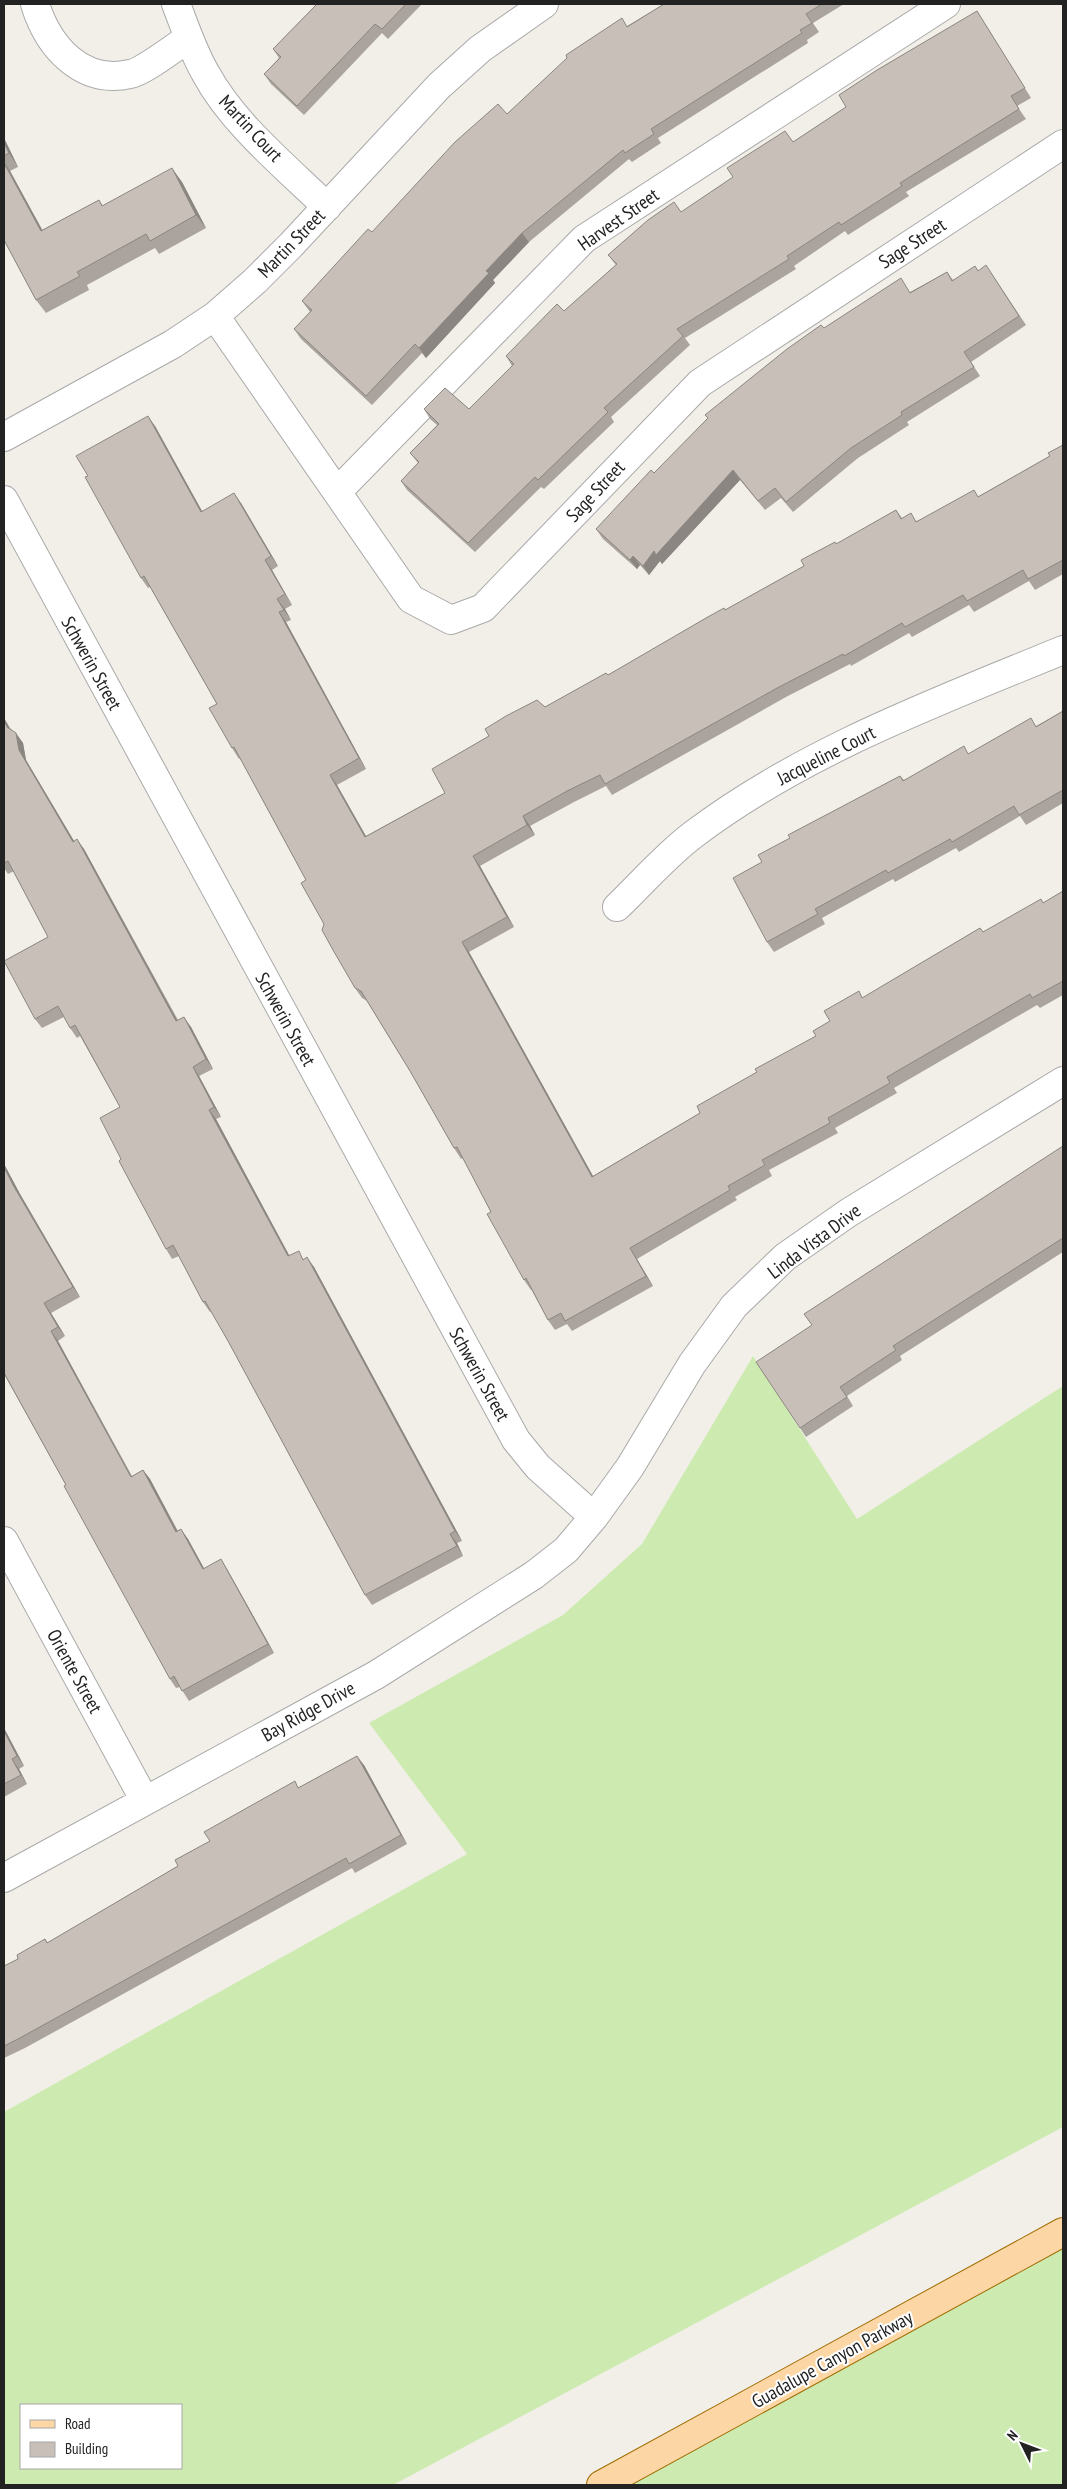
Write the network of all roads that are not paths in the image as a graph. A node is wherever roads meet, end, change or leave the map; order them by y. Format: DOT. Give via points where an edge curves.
graph roads {
  1 [pos="35,4"];
  2 [pos="176,4"];
  3 [pos="544,4"];
  4 [pos="946,4"];
  5 [pos="189,38"];
  6 [pos="1063,144"];
  7 [pos="327,207"];
  8 [pos="215,316"];
  9 [pos="4,437"];
  10 [pos="337,492"];
  11 [pos="4,500"];
  12 [pos="1063,650"];
  13 [pos="617,907"];
  14 [pos="1063,1081"];
  15 [pos="594,1517"];
  16 [pos="4,1541"];
  17 [pos="145,1801"];
  18 [pos="4,1878"];
  19 [pos="1063,2232"];
  20 [pos="601,2485"];
  1 -- 5 [label="street" via="42,26 61,51 86,72 106,76 131,74"];
  2 -- 5 [label="street, Martin Court"];
  3 -- 7 [label="street, Martin Street" via="480,49 439,86"];
  4 -- 10 [label="street, Harvest Street" via="584,240"];
  5 -- 7 [label="street, Martin Court" via="222,100"];
  6 -- 10 [label="street, Sage Street" via="700,383 484,608 451,620 411,599"];
  7 -- 8 [label="street, Martin Street" via="255,281"];
  8 -- 9 [label="street, Martin Street" via="173,344"];
  8 -- 10 [label="street, Sage Street"];
  11 -- 15 [label="street, Schwerin Street" via="516,1440 538,1467"];
  12 -- 13 [label="street, Jacqueline Court" via="860,736 755,793 693,835"];
  14 -- 15 [label="street, Linda Vista Drive" via="848,1213 785,1257 734,1306 697,1356 630,1467"];
  15 -- 17 [label="street, Bay Ridge Drive" via="566,1550 534,1575 376,1674"];
  16 -- 17 [label="street, Oriente Street"];
  17 -- 18 [label="street, Bay Ridge Drive"];
  19 -- 20 [label="main road, Guadalupe Canyon Parkway"];
}
